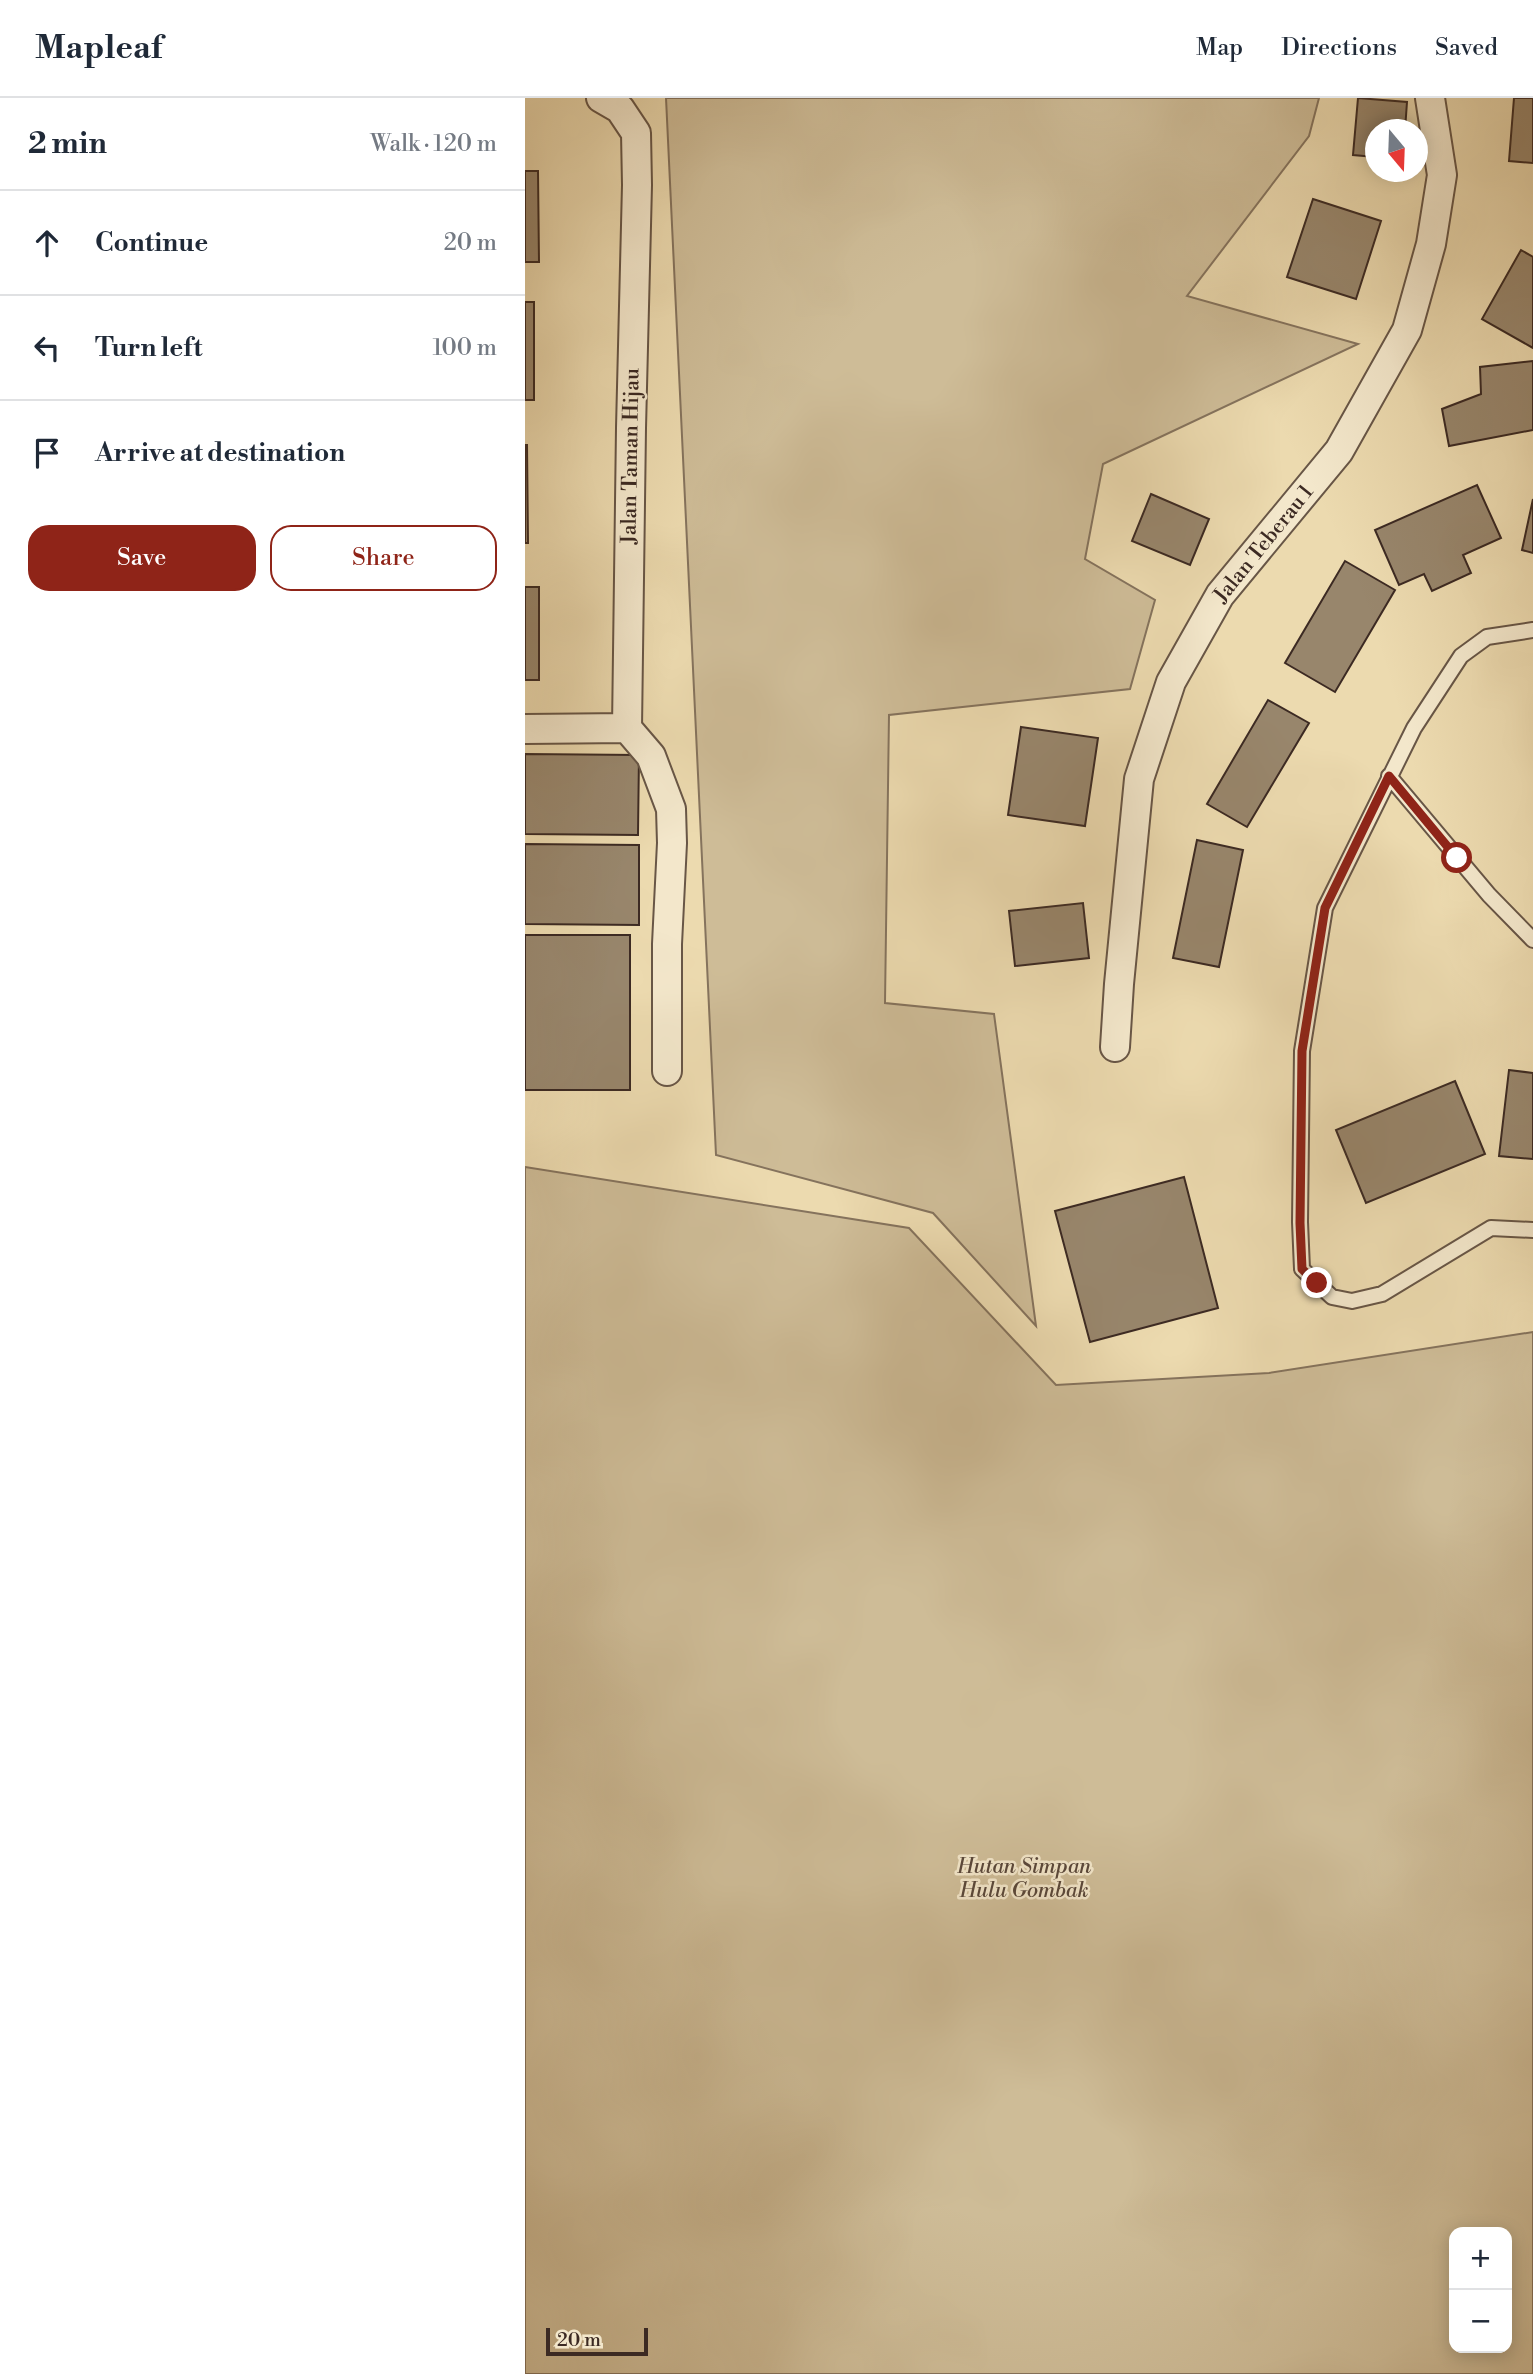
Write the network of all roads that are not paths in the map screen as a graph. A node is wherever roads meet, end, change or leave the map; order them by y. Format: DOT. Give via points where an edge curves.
graph roads {
  1 [pos="601,98"];
  2 [pos="1430,98"];
  3 [pos="1533,630"];
  4 [pos="627,727"];
  5 [pos="525,729"];
  6 [pos="1389,776"];
  7 [pos="1533,940"];
  8 [pos="1115,1047"];
  9 [pos="667,1071"];
  10 [pos="1533,1230"];
  1 -- 4 [label="street, Jalan Taman Hijau" via="620,108 636,133"];
  2 -- 8 [label="street, Jalan Teberau 1" via="1442,175 1431,244 1407,330 1339,451 1220,595 1167,694 1139,779"];
  3 -- 6 [label="lane" via="1487,637 1461,656"];
  4 -- 5 [label="street"];
  4 -- 9 [label="street" via="651,756 671,809"];
  6 -- 7 [label="lane"];
  6 -- 10 [label="lane" via="1325,908 1302,1051 1302,1269 1332,1297 1352,1301 1382,1294 1491,1228"];
}
